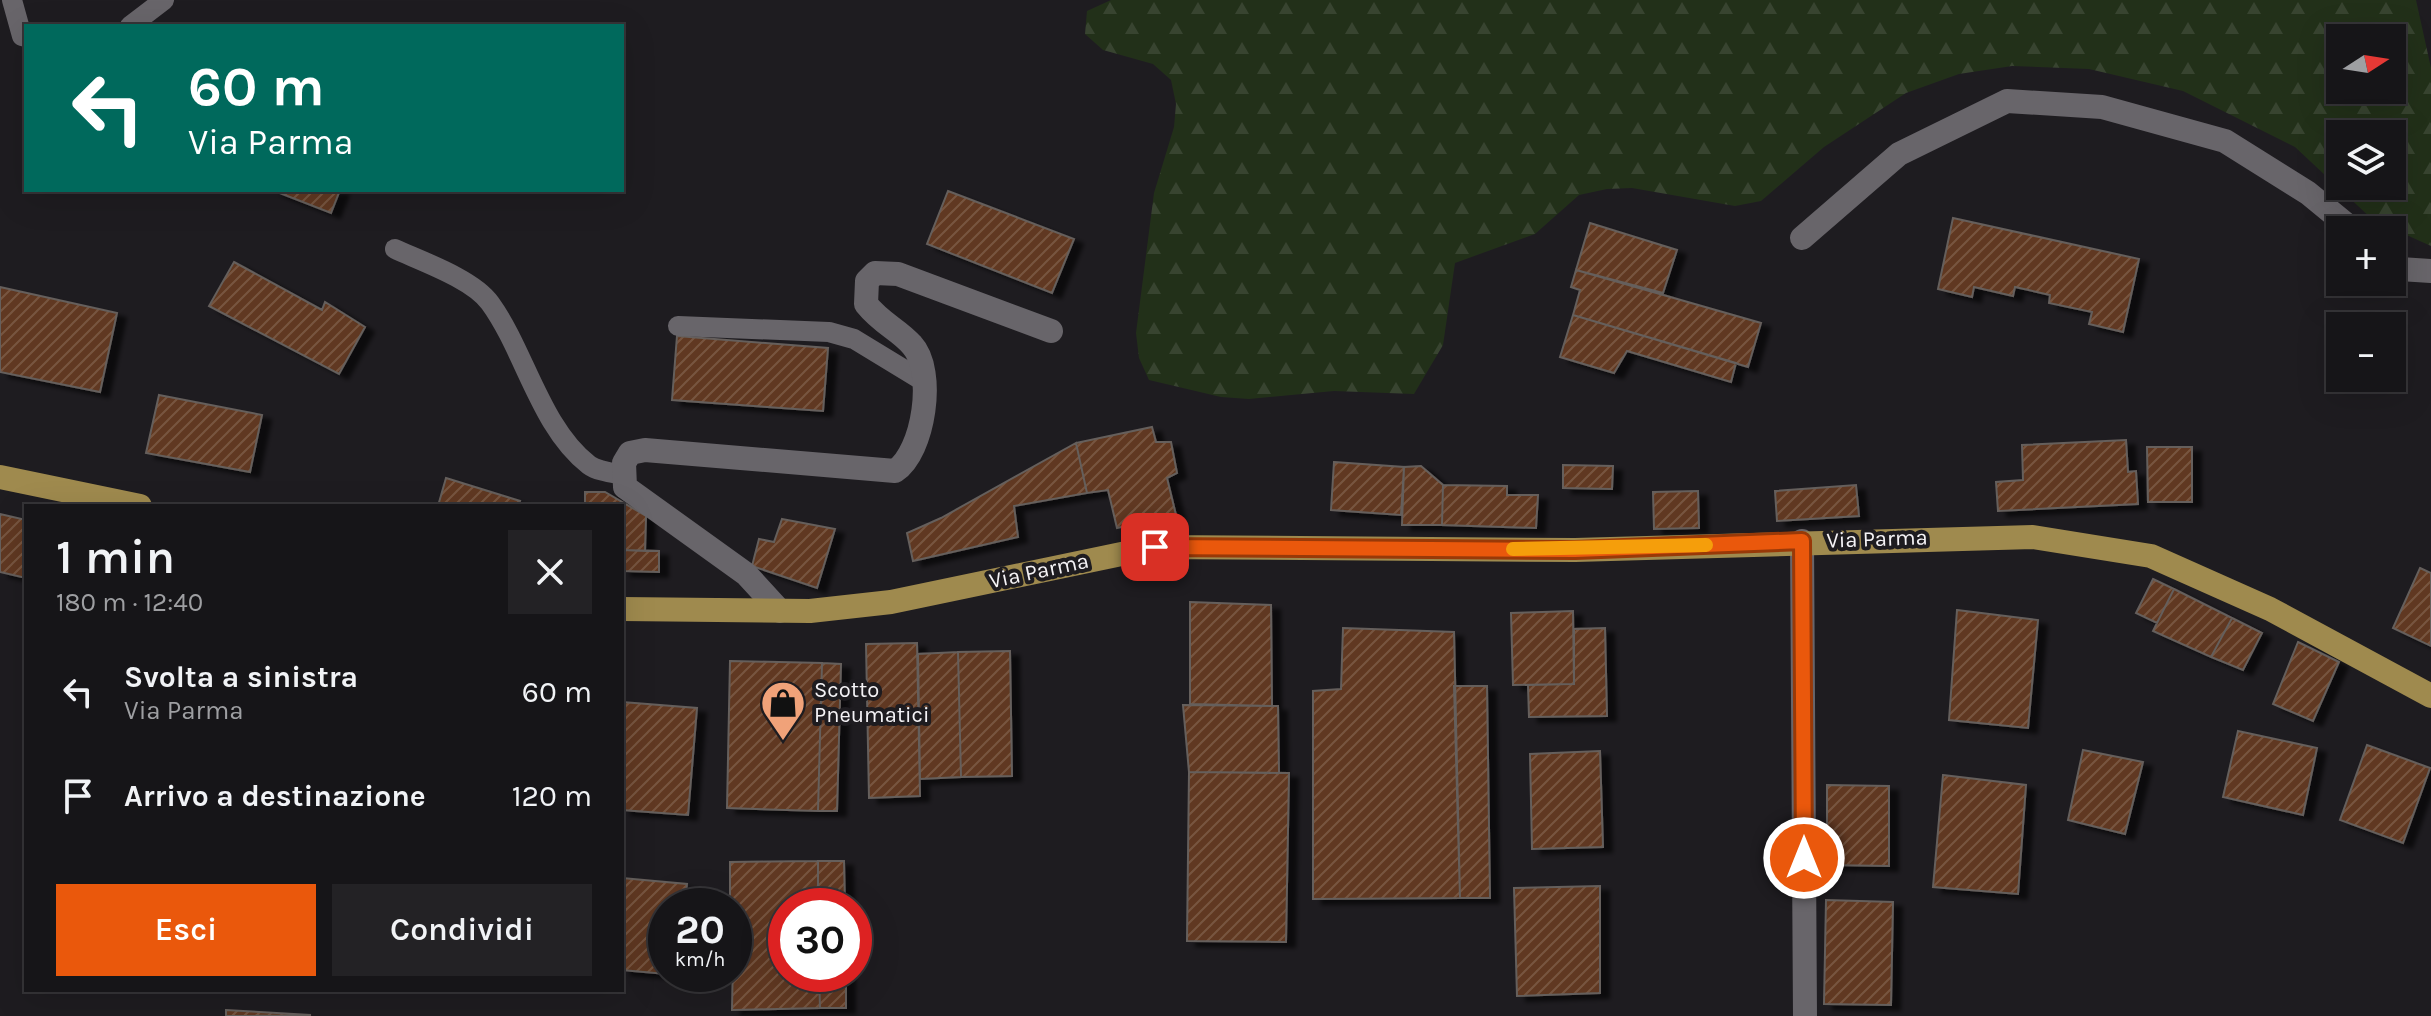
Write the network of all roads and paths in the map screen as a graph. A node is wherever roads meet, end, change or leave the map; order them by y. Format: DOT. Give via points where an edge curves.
graph roads {
  1 [pos="12,0"];
  2 [pos="164,0"];
  3 [pos="133,24"];
  4 [pos="24,36"];
  5 [pos="2336,216"];
  6 [pos="1802,238"];
  7 [pos="395,249"];
  8 [pos="2406,269"];
  9 [pos="2431,271"];
  10 [pos="678,326"];
  11 [pos="1051,331"];
  12 [pos="923,381"];
  13 [pos="623,475"];
  14 [pos="0,477"];
  15 [pos="130,504"];
  16 [pos="1802,541"];
  17 [pos="624,609"];
  18 [pos="780,611"];
  19 [pos="2431,696"];
  20 [pos="1805,1016"];
  1 -- 4 [label="lane"];
  2 -- 3 [label="lane"];
  5 -- 6 [label="street" via="2225,141 2102,107 2007,101 1899,154"];
  7 -- 13 [label="lane" via="474,288 489,302 565,440 590,466"];
  8 -- 9 [label="street"];
  10 -- 12 [label="lane" via="829,332 854,339"];
  11 -- 12 [label="street" via="898,274 875,273 867,281 866,304 881,323 913,345"];
  12 -- 13 [label="street" via="922,425 906,464 895,471 645,450 630,453"];
  13 -- 18 [label="street" via="625,487 736,566 768,593"];
  14 -- 15 [label="main road"];
  16 -- 18 [label="main road, Via Parma" via="1575,550 1155,547 891,602"];
  16 -- 19 [label="main road, Via Parma" via="2033,537 2151,556 2270,609"];
  16 -- 20 [label="street"];
  17 -- 18 [label="main road, Via Parma"];
}
